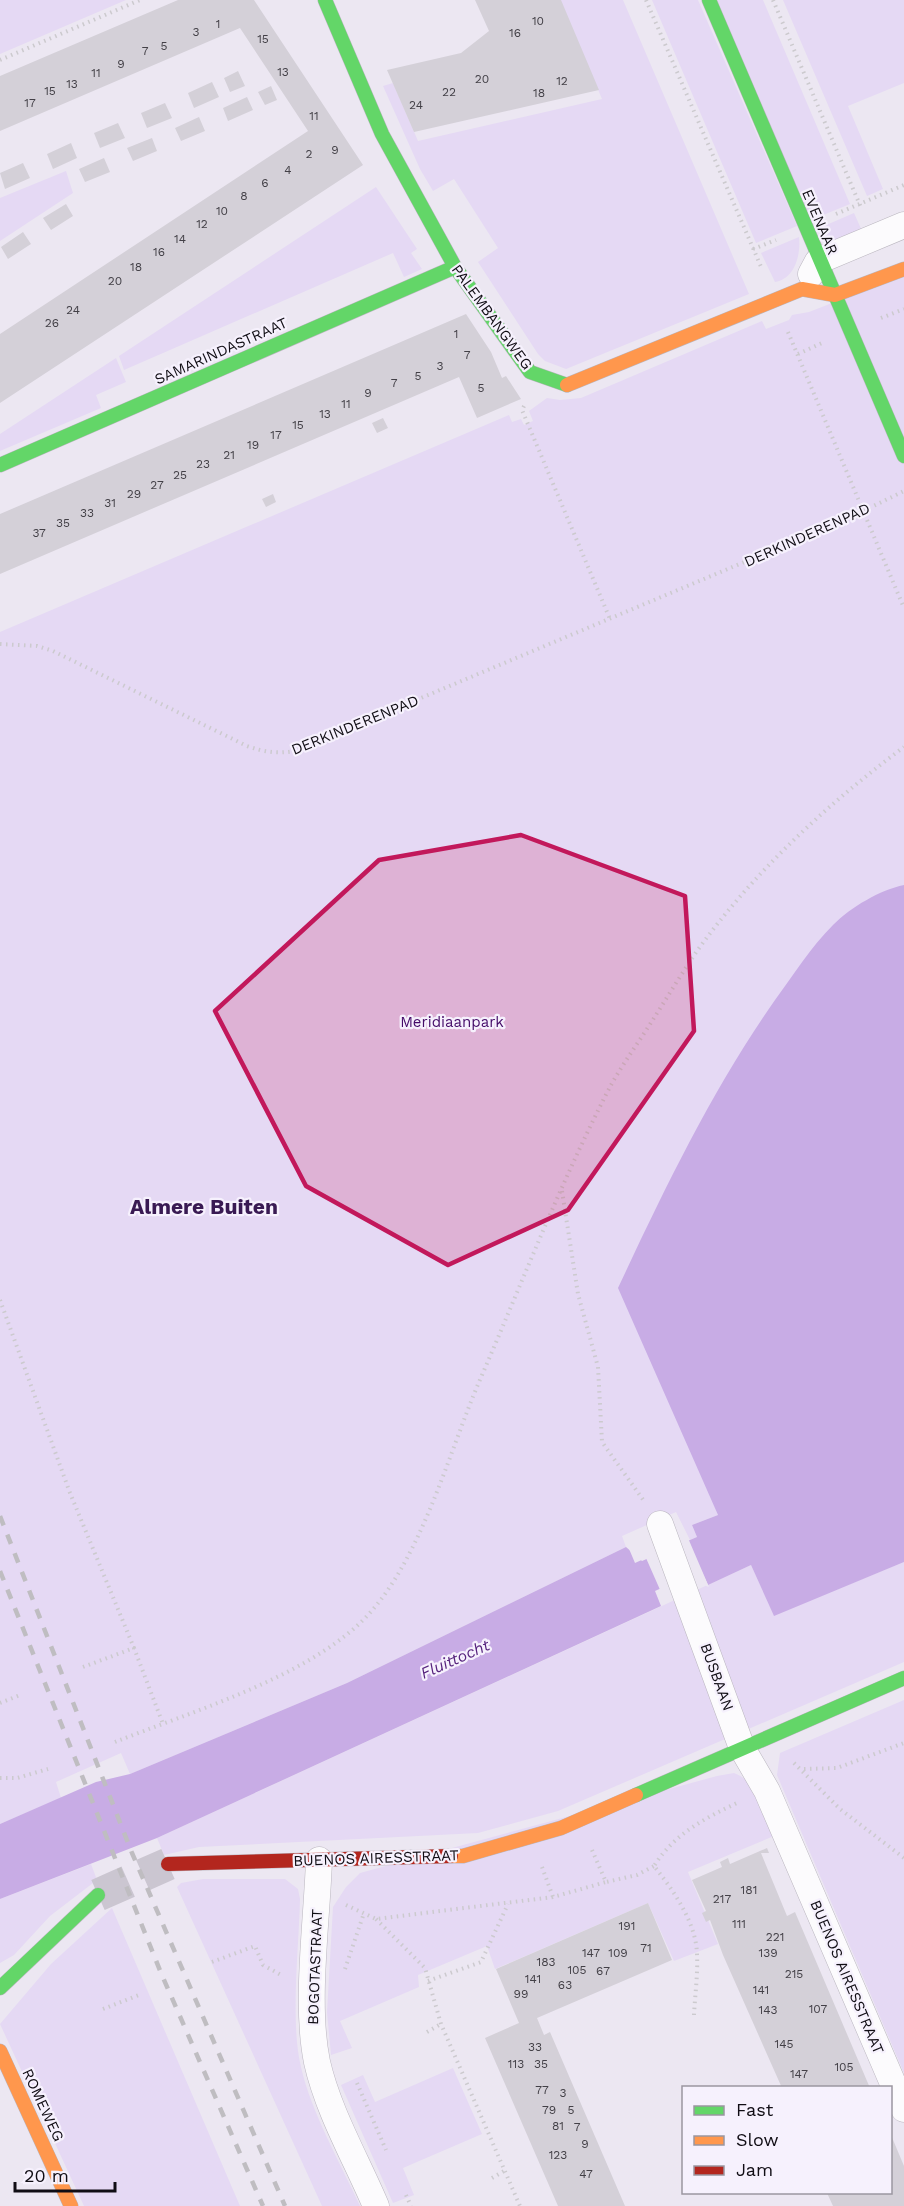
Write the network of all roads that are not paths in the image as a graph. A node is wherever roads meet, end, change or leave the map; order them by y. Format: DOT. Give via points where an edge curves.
graph roads {
  1 [pos="325,0"];
  2 [pos="709,0"];
  3 [pos="904,225"];
  4 [pos="818,261"];
  5 [pos="455,267"];
  6 [pos="904,269"];
  7 [pos="802,289"];
  8 [pos="835,295"];
  9 [pos="904,456"];
  10 [pos="0,465"];
  11 [pos="660,1524"];
  12 [pos="904,1678"];
  13 [pos="742,1748"];
  14 [pos="319,1860"];
  15 [pos="168,1864"];
  16 [pos="98,1895"];
  17 [pos="0,1988"];
  18 [pos="0,2051"];
  19 [pos="904,2109"];
  20 [pos="71,2206"];
  21 [pos="376,2206"];
  1 -- 5 [label="street, PALEMBANGWEG" via="382,134"];
  2 -- 4 [label="street, EVENAAR"];
  3 -- 4 [label="street"];
  4 -- 7 [label="street"];
  4 -- 8 [label="street, EVENAAR"];
  5 -- 7 [label="street, PALEMBANGWEG" via="530,372 568,385"];
  5 -- 10 [label="street, SAMARINDASTRAAT"];
  6 -- 8 [label="street"];
  7 -- 8 [label="street"];
  8 -- 9 [label="street, EVENAAR"];
  11 -- 13 [label="street, BUSBAAN"];
  12 -- 13 [label="street, BUENOS AIRESSTRAAT"];
  13 -- 14 [label="street, BUENOS AIRESSTRAAT" via="561,1828 463,1856"];
  13 -- 19 [label="street, BUENOS AIRESSTRAAT" via="767,1791"];
  14 -- 15 [label="street, BUENOS AIRESSTRAAT"];
  14 -- 21 [label="street, BOGOTASTRAAT" via="314,2039 321,2078"];
  16 -- 17 [label="street"];
  18 -- 20 [label="street, ROMEWEG"];
}
